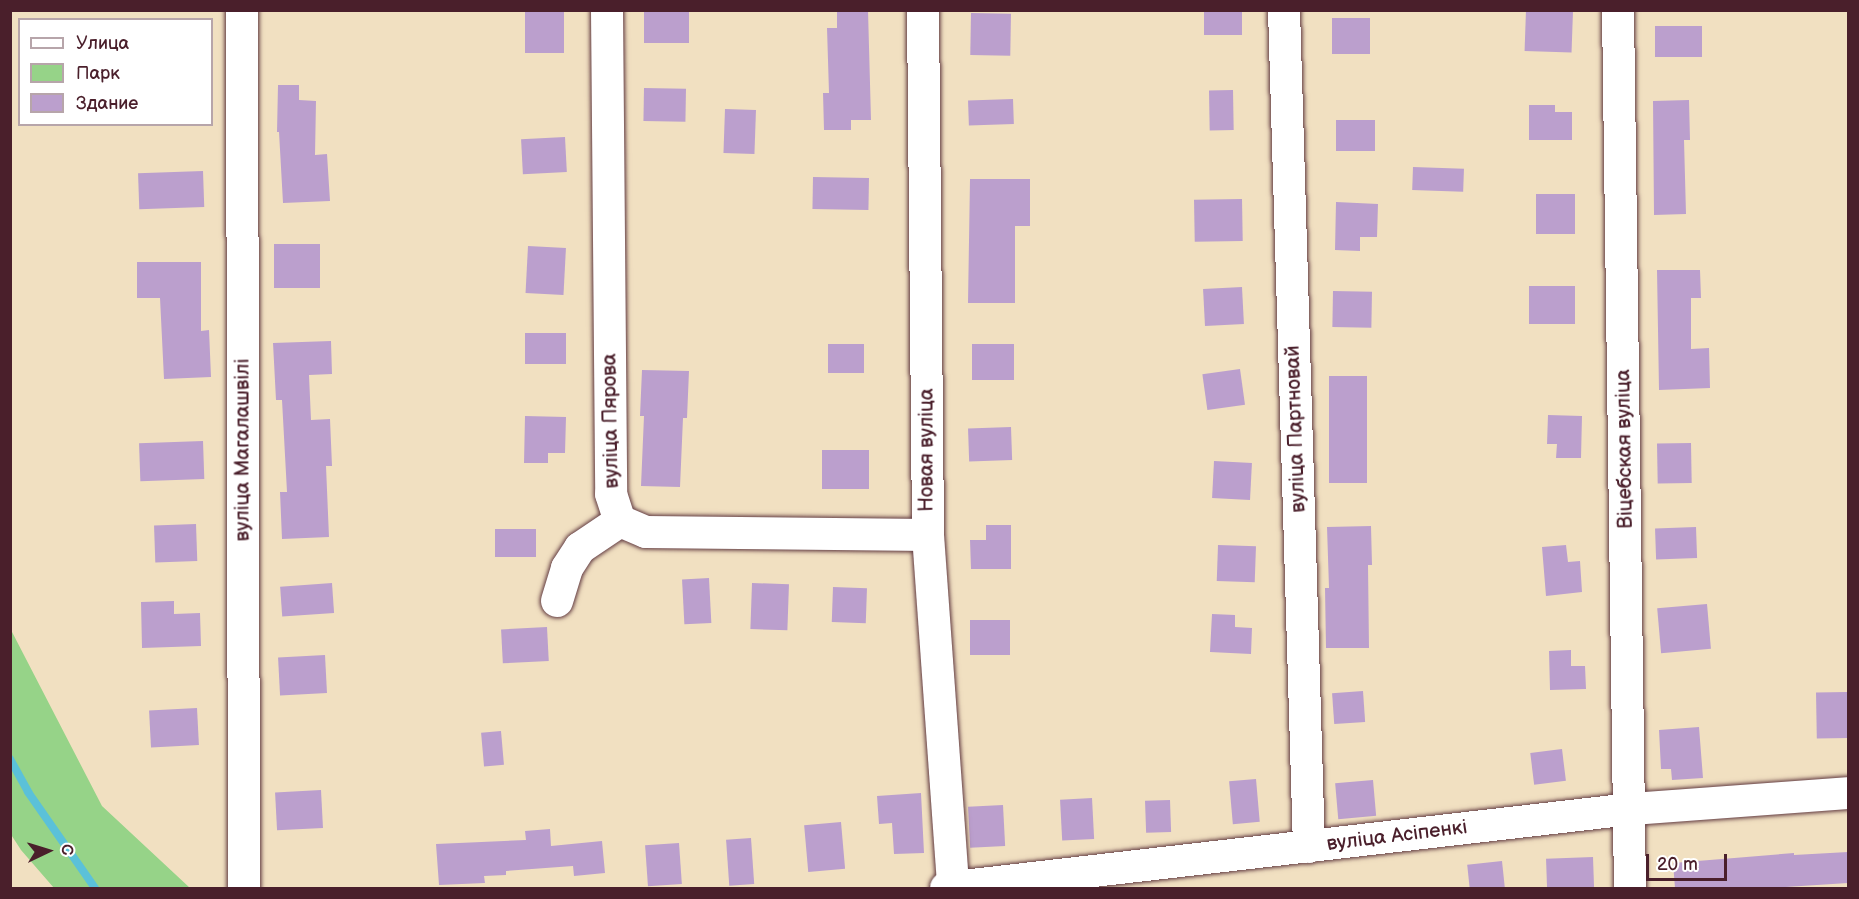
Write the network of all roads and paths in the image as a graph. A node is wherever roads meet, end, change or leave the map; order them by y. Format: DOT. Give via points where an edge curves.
graph roads {
  1 [pos="242,10"];
  2 [pos="607,10"];
  3 [pos="924,10"];
  4 [pos="1284,10"];
  5 [pos="1618,10"];
  6 [pos="620,521"];
  7 [pos="928,535"];
  8 [pos="557,600"];
  9 [pos="1848,793"];
  10 [pos="1631,809"];
  11 [pos="1309,847"];
  12 [pos="244,888"];
  13 [pos="949,888"];
  14 [pos="1630,888"];
  1 -- 12 [label="street, вуліца Магалашвілі"];
  2 -- 6 [label="street, вуліца Пярова" via="611,494"];
  3 -- 7 [label="street, Новая вуліца"];
  4 -- 11 [label="street, вуліца Партновай"];
  5 -- 10 [label="street, Віцебская вуліца"];
  6 -- 7 [label="street" via="646,532"];
  6 -- 8 [label="street" via="580,548 567,568"];
  7 -- 13 [label="street, Новая вуліца"];
  9 -- 10 [label="street, вуліца Асіпенкі"];
  10 -- 11 [label="street, вуліца Асіпенкі"];
  10 -- 14 [label="street, Віцебская вуліца"];
  11 -- 13 [label="street, вуліца Асіпенкі"];
}
